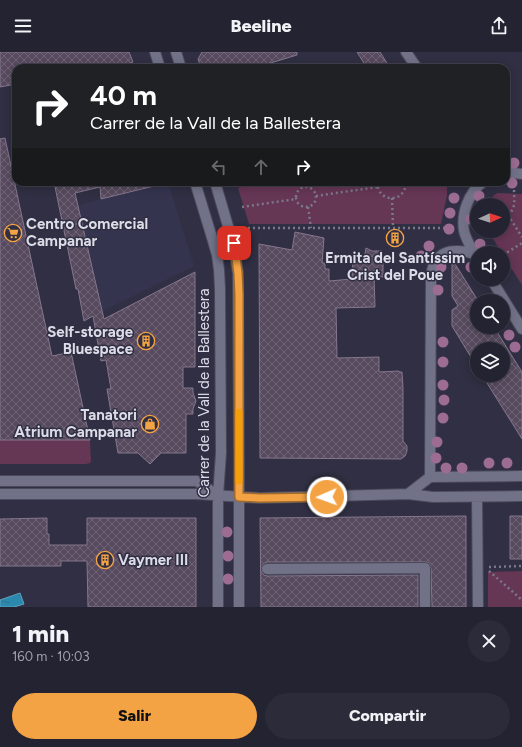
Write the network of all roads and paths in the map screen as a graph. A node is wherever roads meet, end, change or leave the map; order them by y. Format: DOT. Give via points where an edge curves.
graph roads {
  1 [pos="155,52"];
  2 [pos="176,52"];
  3 [pos="406,52"];
  4 [pos="159,64"];
  5 [pos="180,64"];
  6 [pos="414,64"];
  7 [pos="510,173"];
  8 [pos="522,174"];
  9 [pos="196,186"];
  10 [pos="217,186"];
  11 [pos="406,186"];
  12 [pos="478,186"];
  13 [pos="305,187"];
  14 [pos="377,187"];
  15 [pos="514,189"];
  16 [pos="316,196"];
  17 [pos="392,198"];
  18 [pos="296,199"];
  19 [pos="242,207"];
  20 [pos="308,207"];
  21 [pos="510,213"];
  22 [pos="510,218"];
  23 [pos="248,228"];
  24 [pos="311,228"];
  25 [pos="393,228"];
  26 [pos="445,228"];
  27 [pos="522,237"];
  28 [pos="522,243"];
  29 [pos="470,246"];
  30 [pos="510,251"];
  31 [pos="470,254"];
  32 [pos="495,286"];
  33 [pos="522,329"];
  34 [pos="430,476"];
  35 [pos="522,476"];
  36 [pos="0,481"];
  37 [pos="0,494"];
  38 [pos="408,494"];
  39 [pos="218,496"];
  40 [pos="522,496"];
  41 [pos="239,497"];
  42 [pos="477,497"];
  43 [pos="522,566"];
  44 [pos="266,569"];
  45 [pos="522,600"];
  46 [pos="218,607"];
  47 [pos="239,607"];
  48 [pos="425,607"];
  49 [pos="478,607"];
  1 -- 4 [label="street"];
  2 -- 5 [label="street"];
  3 -- 6 [label="street"];
  7 -- 8 [label="street"];
  9 -- 39 [label="street, Carrer de la Vall de la Ballestera" via="219,270 221,453"];
  10 -- 41 [label="street" via="234,243 238,273"];
  11 -- 17 [label="path" via="399,196"];
  12 -- 29 [label="street" via="468,201 464,216 464,230"];
  13 -- 16 [label="path" via="310,188"];
  13 -- 18 [label="path" via="298,190"];
  14 -- 16 [label="path"];
  14 -- 17 [label="path" via="385,197"];
  15 -- 21 [label="path" via="514,208"];
  16 -- 20 [label="path" via="315,203"];
  17 -- 25 [label="path"];
  18 -- 19 [label="path"];
  18 -- 20 [label="path" via="300,206"];
  20 -- 24 [label="path"];
  22 -- 27 [label="path"];
  23 -- 24 [label="path"];
  24 -- 25 [label="path"];
  25 -- 26 [label="path"];
  28 -- 30 [label="path"];
  31 -- 34 [label="street" via="456,250 447,252 438,258 431,277"];
  32 -- 33 [label="street"];
  34 -- 35 [label="street"];
  34 -- 38 [label="street"];
  36 -- 39 [label="street" via="197,481"];
  37 -- 39 [label="street"];
  38 -- 41 [label="street"];
  38 -- 42 [label="street"];
  39 -- 41 [label="street"];
  39 -- 46 [label="street, Carrer de la Vall de la Ballestera"];
  40 -- 42 [label="street"];
  41 -- 47 [label="street"];
  42 -- 49 [label="street"];
  43 -- 45 [label="path" via="485,567"];
  44 -- 48 [label="street" via="425,568"];
}
